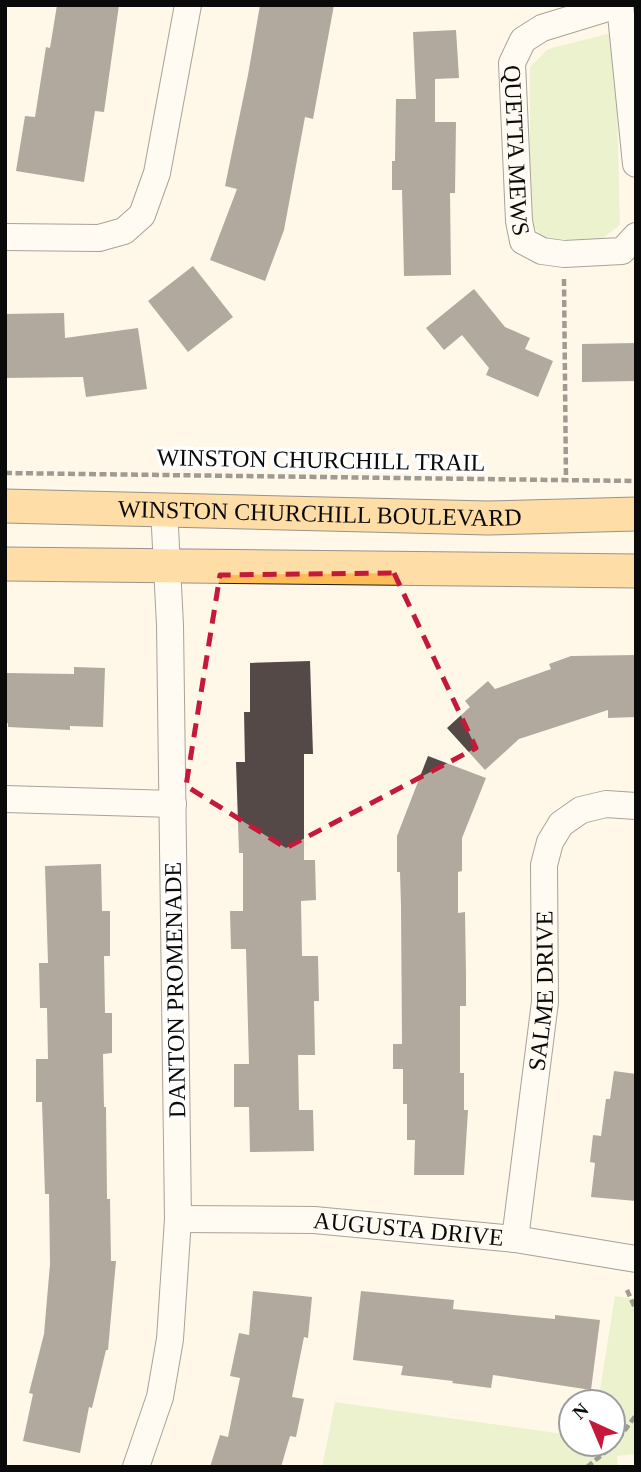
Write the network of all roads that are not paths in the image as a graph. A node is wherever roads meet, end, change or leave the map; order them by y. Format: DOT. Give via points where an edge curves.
graph roads {
  1 [pos="188,5"];
  2 [pos="619,5"];
  3 [pos="636,164"];
  4 [pos="636,236"];
  5 [pos="5,237"];
  6 [pos="5,506"];
  7 [pos="164,508"];
  8 [pos="636,514"];
  9 [pos="5,564"];
  10 [pos="167,566"];
  11 [pos="636,571"];
  12 [pos="5,799"];
  13 [pos="173,804"];
  14 [pos="636,806"];
  15 [pos="178,1219"];
  16 [pos="515,1240"];
  17 [pos="636,1259"];
  18 [pos="136,1467"];
  1 -- 5 [label="street" via="157,173 142,215 124,231 99,238"];
  2 -- 3 [label="street, QUETTA MEWS"];
  2 -- 4 [label="street, QUETTA MEWS" via="542,28 523,40 512,63 519,221 523,241 542,251 564,254 622,251"];
  6 -- 7 [label="main road, WINSTON CHURCHILL BOULEVARD"];
  7 -- 8 [label="main road, WINSTON CHURCHILL BOULEVARD" via="488,518"];
  7 -- 10 [label="street, DANTON PROMENADE"];
  9 -- 10 [label="main road"];
  10 -- 11 [label="main road"];
  10 -- 13 [label="street, DANTON PROMENADE"];
  12 -- 13 [label="street"];
  13 -- 15 [label="street, DANTON PROMENADE"];
  14 -- 16 [label="street, SALME DRIVE" via="606,804 581,810 561,824 550,842 544,866 545,1002"];
  15 -- 16 [label="street, AUGUSTA DRIVE" via="314,1220"];
  15 -- 18 [label="street, DANTON PROMENADE" via="170,1339 160,1397"];
  16 -- 17 [label="street, AUGUSTA DRIVE"];
}
